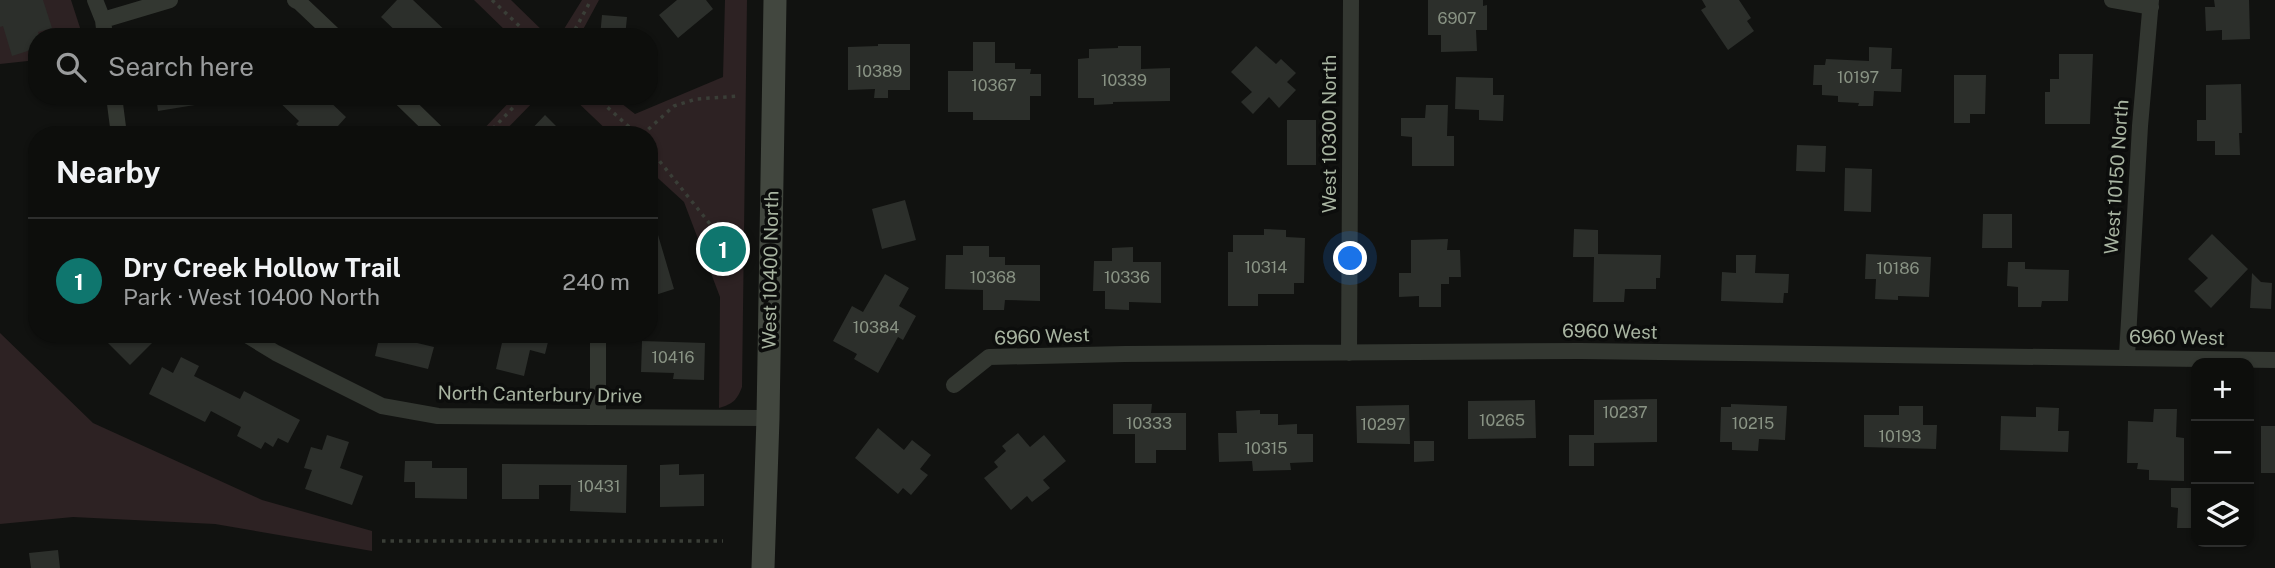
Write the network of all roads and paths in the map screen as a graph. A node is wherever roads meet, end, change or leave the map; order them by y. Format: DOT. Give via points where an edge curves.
graph roads {
  1 [pos="95,0"];
  2 [pos="170,0"];
  3 [pos="295,0"];
  4 [pos="492,0"];
  5 [pos="591,0"];
  6 [pos="775,0"];
  7 [pos="1351,0"];
  8 [pos="2112,0"];
  9 [pos="2151,3"];
  10 [pos="103,20"];
  11 [pos="104,28"];
  12 [pos="326,28"];
  13 [pos="522,28"];
  14 [pos="576,28"];
  15 [pos="740,96"];
  16 [pos="115,105"];
  17 [pos="408,105"];
  18 [pos="515,105"];
  19 [pos="605,105"];
  20 [pos="118,126"];
  21 [pos="430,126"];
  22 [pos="496,126"];
  23 [pos="630,126"];
  24 [pos="651,126"];
  25 [pos="658,159"];
  26 [pos="735,240"];
  27 [pos="259,343"];
  28 [pos="598,343"];
  29 [pos="1349,353"];
  30 [pos="2127,356"];
  31 [pos="2275,360"];
  32 [pos="954,385"];
  33 [pos="598,416"];
  34 [pos="768,418"];
  35 [pos="382,541"];
  36 [pos="723,541"];
  37 [pos="763,568"];
  1 -- 10 [label="street"];
  2 -- 10 [label="street"];
  3 -- 12 [label="street"];
  4 -- 13 [label="path"];
  5 -- 14 [label="path"];
  6 -- 34 [label="street, West 10400 North"];
  7 -- 29 [label="street, West 10300 North"];
  8 -- 9 [label="street"];
  9 -- 30 [label="street, West 10150 North"];
  10 -- 11 [label="street"];
  15 -- 24 [label="path" via="696,99 674,106"];
  16 -- 20 [label="street"];
  17 -- 21 [label="street"];
  18 -- 22 [label="path"];
  19 -- 23 [label="path"];
  25 -- 26 [label="path" via="709,223"];
  27 -- 33 [label="street, North Canterbury Drive" via="382,406 438,416"];
  28 -- 33 [label="street"];
  29 -- 30 [label="street, 6960 West"];
  29 -- 32 [label="street, 6960 West" via="989,357"];
  30 -- 31 [label="street, 6960 West"];
  33 -- 34 [label="street, North Canterbury Drive"];
  34 -- 37 [label="street, West 10400 North"];
  35 -- 36 [label="path"];
}
